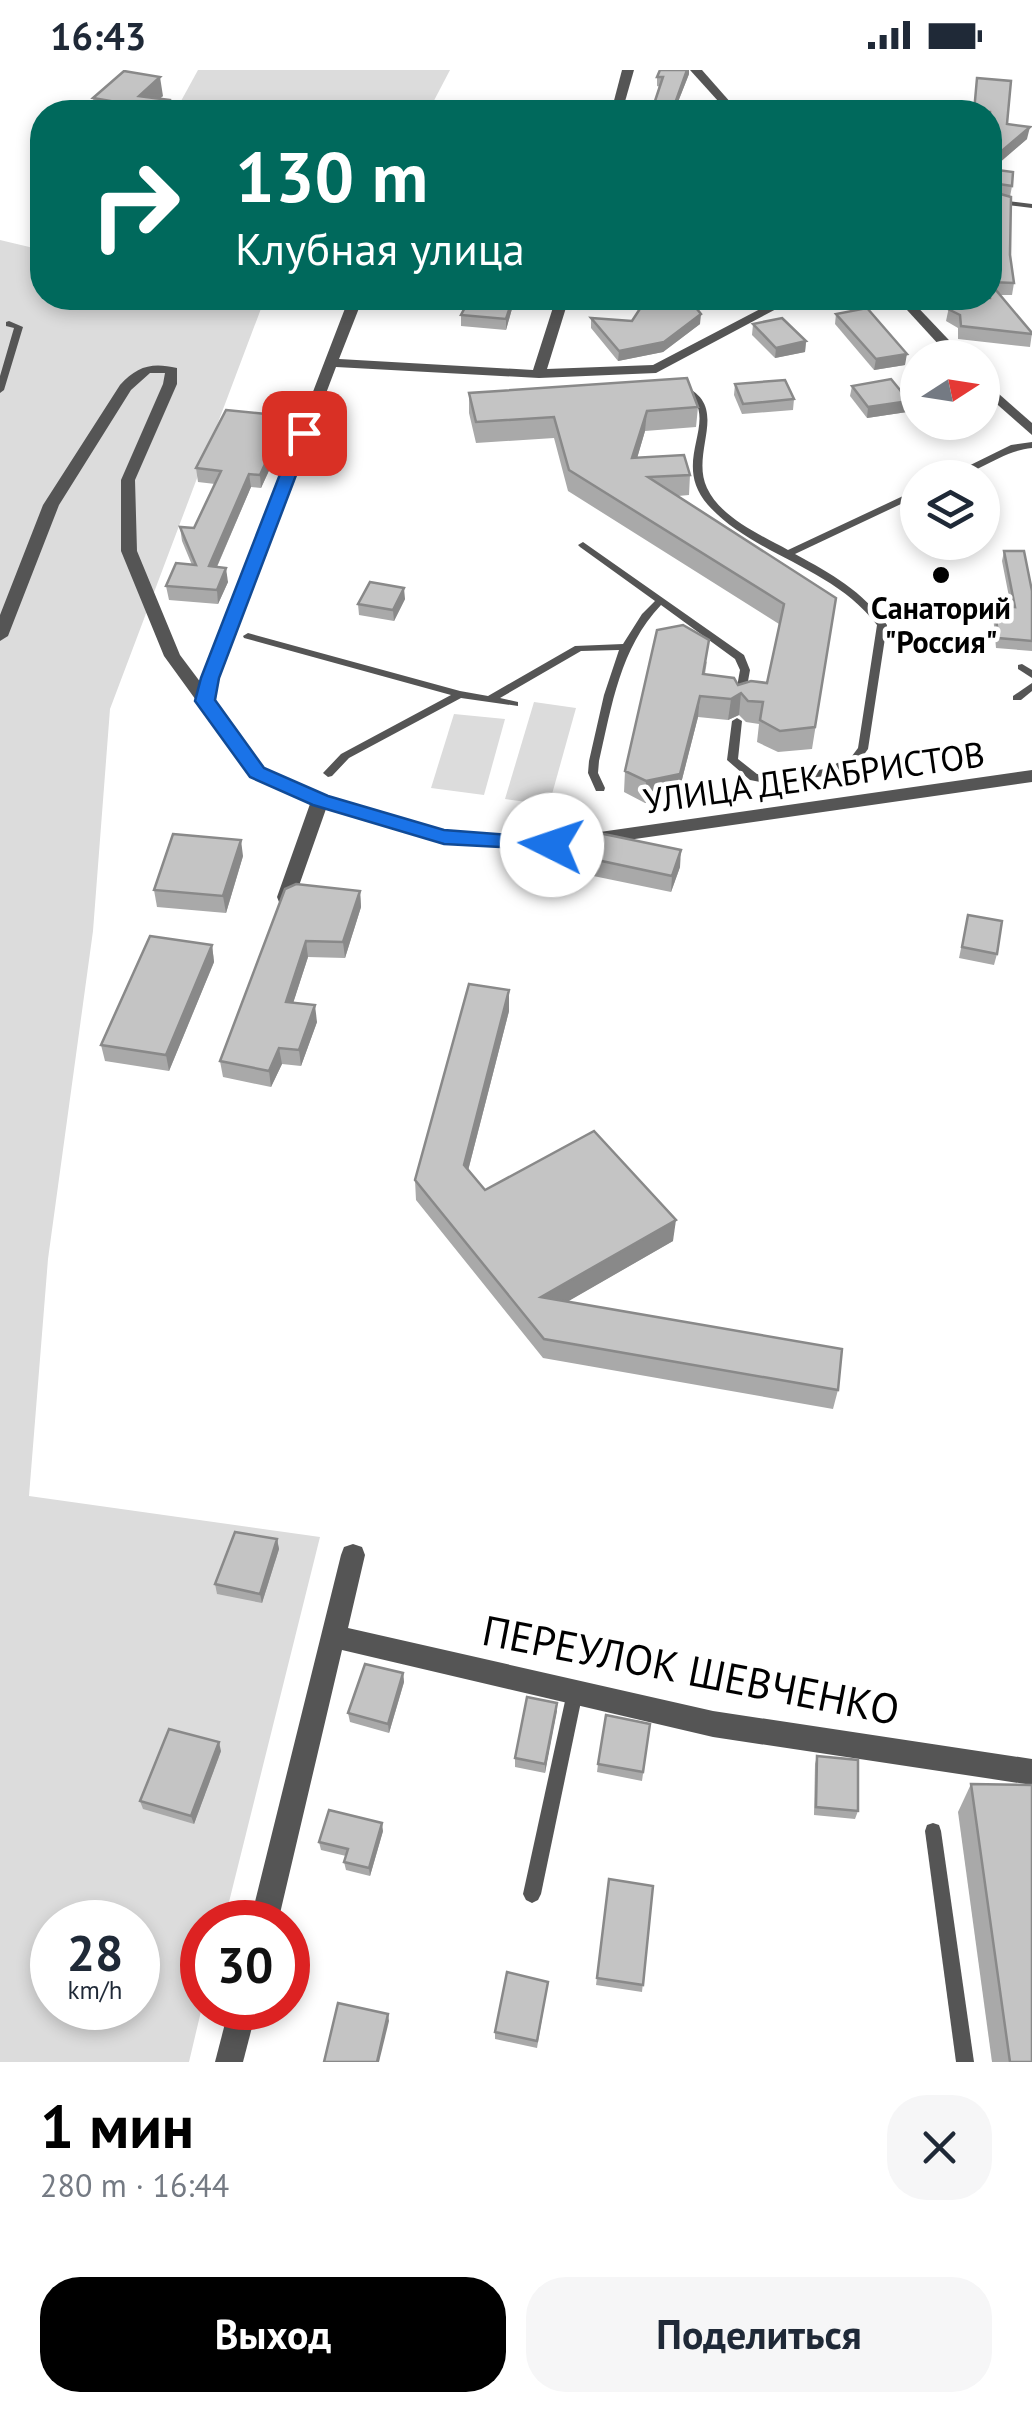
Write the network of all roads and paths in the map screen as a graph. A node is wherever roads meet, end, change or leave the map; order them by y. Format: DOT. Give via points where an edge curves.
graph roads {
  1 [pos="628,70"];
  2 [pos="696,70"];
  3 [pos="619,100"];
  4 [pos="723,100"];
  5 [pos="1002,202"];
  6 [pos="1032,206"];
  7 [pos="351,310"];
  8 [pos="560,310"];
  9 [pos="767,310"];
  10 [pos="913,310"];
  11 [pos="9,324"];
  12 [pos="941,340"];
  13 [pos="331,363"];
  14 [pos="546,380"];
  15 [pos="660,386"];
  16 [pos="0,390"];
  17 [pos="1000,400"];
  18 [pos="1032,430"];
  19 [pos="1032,445"];
  20 [pos="986,460"];
  21 [pos="900,501"];
  22 [pos="583,545"];
  23 [pos="788,554"];
  24 [pos="661,600"];
  25 [pos="0,636"];
  26 [pos="248,636"];
  27 [pos="623,647"];
  28 [pos="1022,667"];
  29 [pos="1032,675"];
  30 [pos="1032,686"];
  31 [pos="460,694"];
  32 [pos="1017,698"];
  33 [pos="490,699"];
  34 [pos="205,701"];
  35 [pos="740,701"];
  36 [pos="514,704"];
  37 [pos="737,721"];
  38 [pos="328,773"];
  39 [pos="1032,776"];
  40 [pos="600,788"];
  41 [pos="320,800"];
  42 [pos="286,897"];
  43 [pos="354,1555"];
  44 [pos="336,1637"];
  45 [pos="575,1692"];
  46 [pos="1032,1772"];
  47 [pos="934,1831"];
  48 [pos="532,1894"];
  49 [pos="270,1900"];
  50 [pos="238,2030"];
  51 [pos="230,2062"];
  52 [pos="964,2062"];
  1 -- 3 [label="street"];
  2 -- 4 [label="street"];
  5 -- 6 [label="lane"];
  7 -- 13 [label="street"];
  8 -- 14 [label="street"];
  9 -- 14 [label="street" via="656,369"];
  10 -- 12 [label="street"];
  11 -- 16 [label="lane" via="19,327"];
  13 -- 14 [label="street"];
  13 -- 34 [label="street"];
  15 -- 23 [label="lane" via="688,389 700,405 706,430 696,468 711,504"];
  17 -- 18 [label="street"];
  19 -- 20 [label="lane"];
  21 -- 23 [label="lane"];
  22 -- 24 [label="lane"];
  23 -- 37 [label="lane" via="863,602 882,625 863,749 827,772 754,777 732,760"];
  24 -- 27 [label="lane"];
  24 -- 35 [label="lane" via="740,657"];
  25 -- 34 [label="street, УЛИЦА ДЕКАБРИСТОВ" via="52,505 125,388 138,372 156,366 172,371 128,480 126,525 154,617"];
  26 -- 31 [label="lane"];
  27 -- 33 [label="lane" via="579,648"];
  27 -- 40 [label="lane" via="594,761"];
  28 -- 29 [label="lane"];
  30 -- 32 [label="lane"];
  31 -- 33 [label="lane"];
  31 -- 38 [label="lane" via="345,756"];
  33 -- 36 [label="lane"];
  34 -- 41 [label="street, УЛИЦА ДЕКАБРИСТОВ" via="257,772"];
  39 -- 41 [label="street, УЛИЦА ДЕКАБРИСТОВ" via="552,845 444,837"];
  41 -- 42 [label="street"];
  43 -- 44 [label="street"];
  44 -- 45 [label="street, ПЕРЕУЛОК ШЕВЧЕНКО"];
  44 -- 49 [label="street"];
  45 -- 46 [label="street, ПЕРЕУЛОК ШЕВЧЕНКО" via="713,1724"];
  45 -- 48 [label="lane"];
  47 -- 52 [label="lane"];
  50 -- 51 [label="street"];
}
